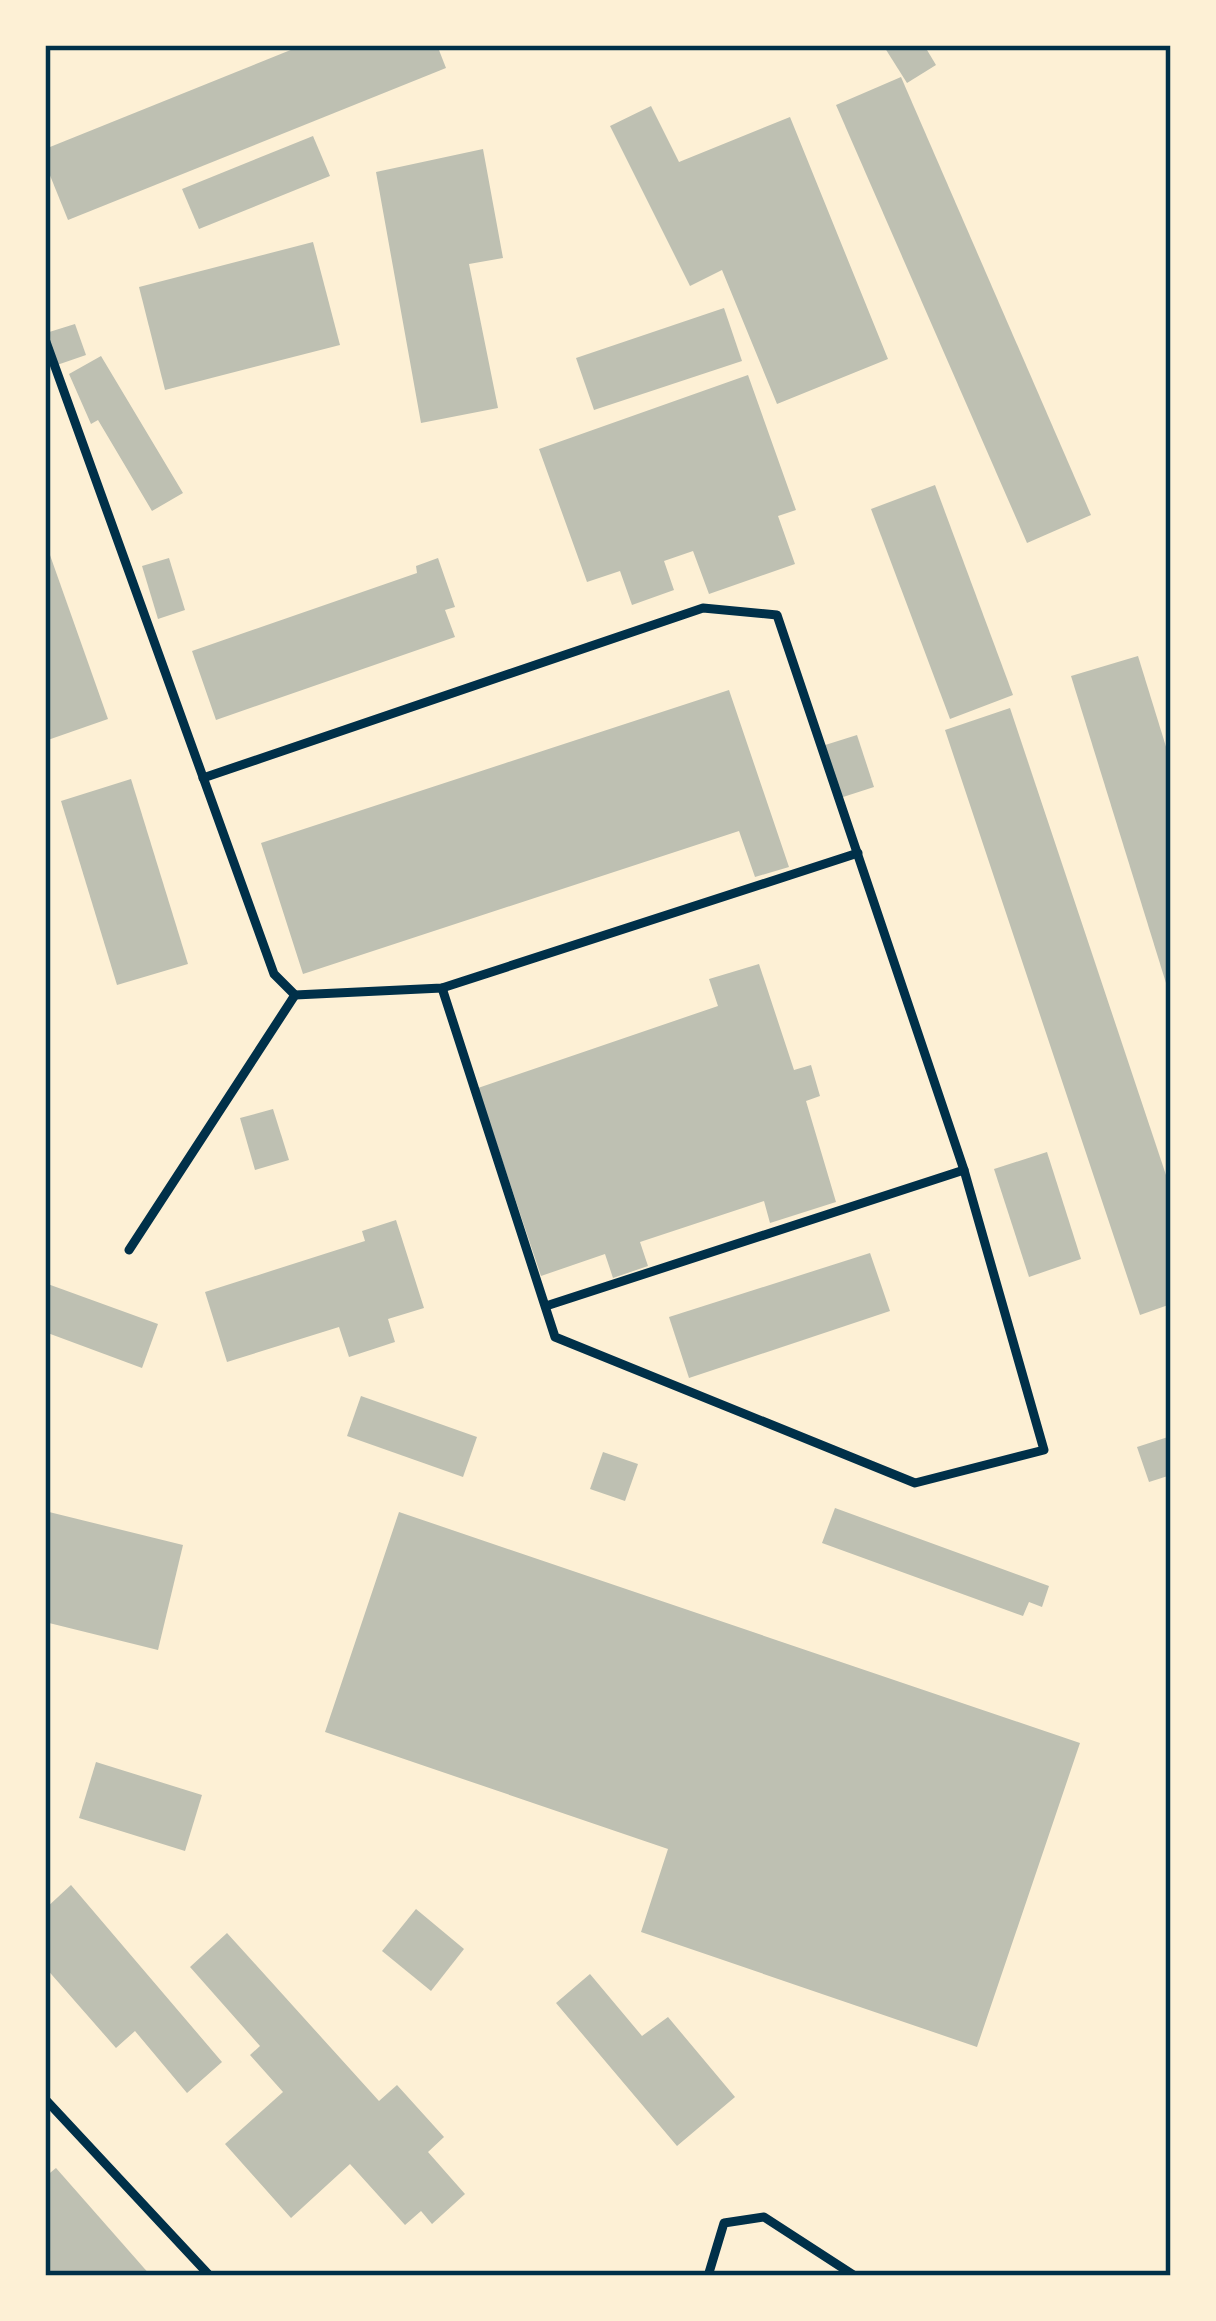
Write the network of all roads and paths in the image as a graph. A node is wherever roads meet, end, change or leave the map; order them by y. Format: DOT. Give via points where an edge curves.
graph roads {
  1 [pos="45,340"];
  2 [pos="203,778"];
  3 [pos="858,853"];
  4 [pos="442,988"];
  5 [pos="295,995"];
  6 [pos="964,1170"];
  7 [pos="129,1250"];
  8 [pos="546,1306"];
  9 [pos="45,2098"];
  10 [pos="210,2276"];
  11 [pos="708,2276"];
  12 [pos="855,2276"];
  1 -- 2 [label="lane"];
  2 -- 3 [label="lane" via="703,608 777,615"];
  2 -- 5 [label="lane" via="274,974"];
  3 -- 4 [label="lane"];
  3 -- 6 [label="lane"];
  4 -- 5 [label="lane"];
  4 -- 8 [label="lane"];
  5 -- 7 [label="lane"];
  6 -- 8 [label="lane"];
  6 -- 8 [label="lane" via="1044,1450 915,1483 555,1337"];
  9 -- 10 [label="lane"];
  11 -- 12 [label="lane" via="724,2223 764,2217"];
}
